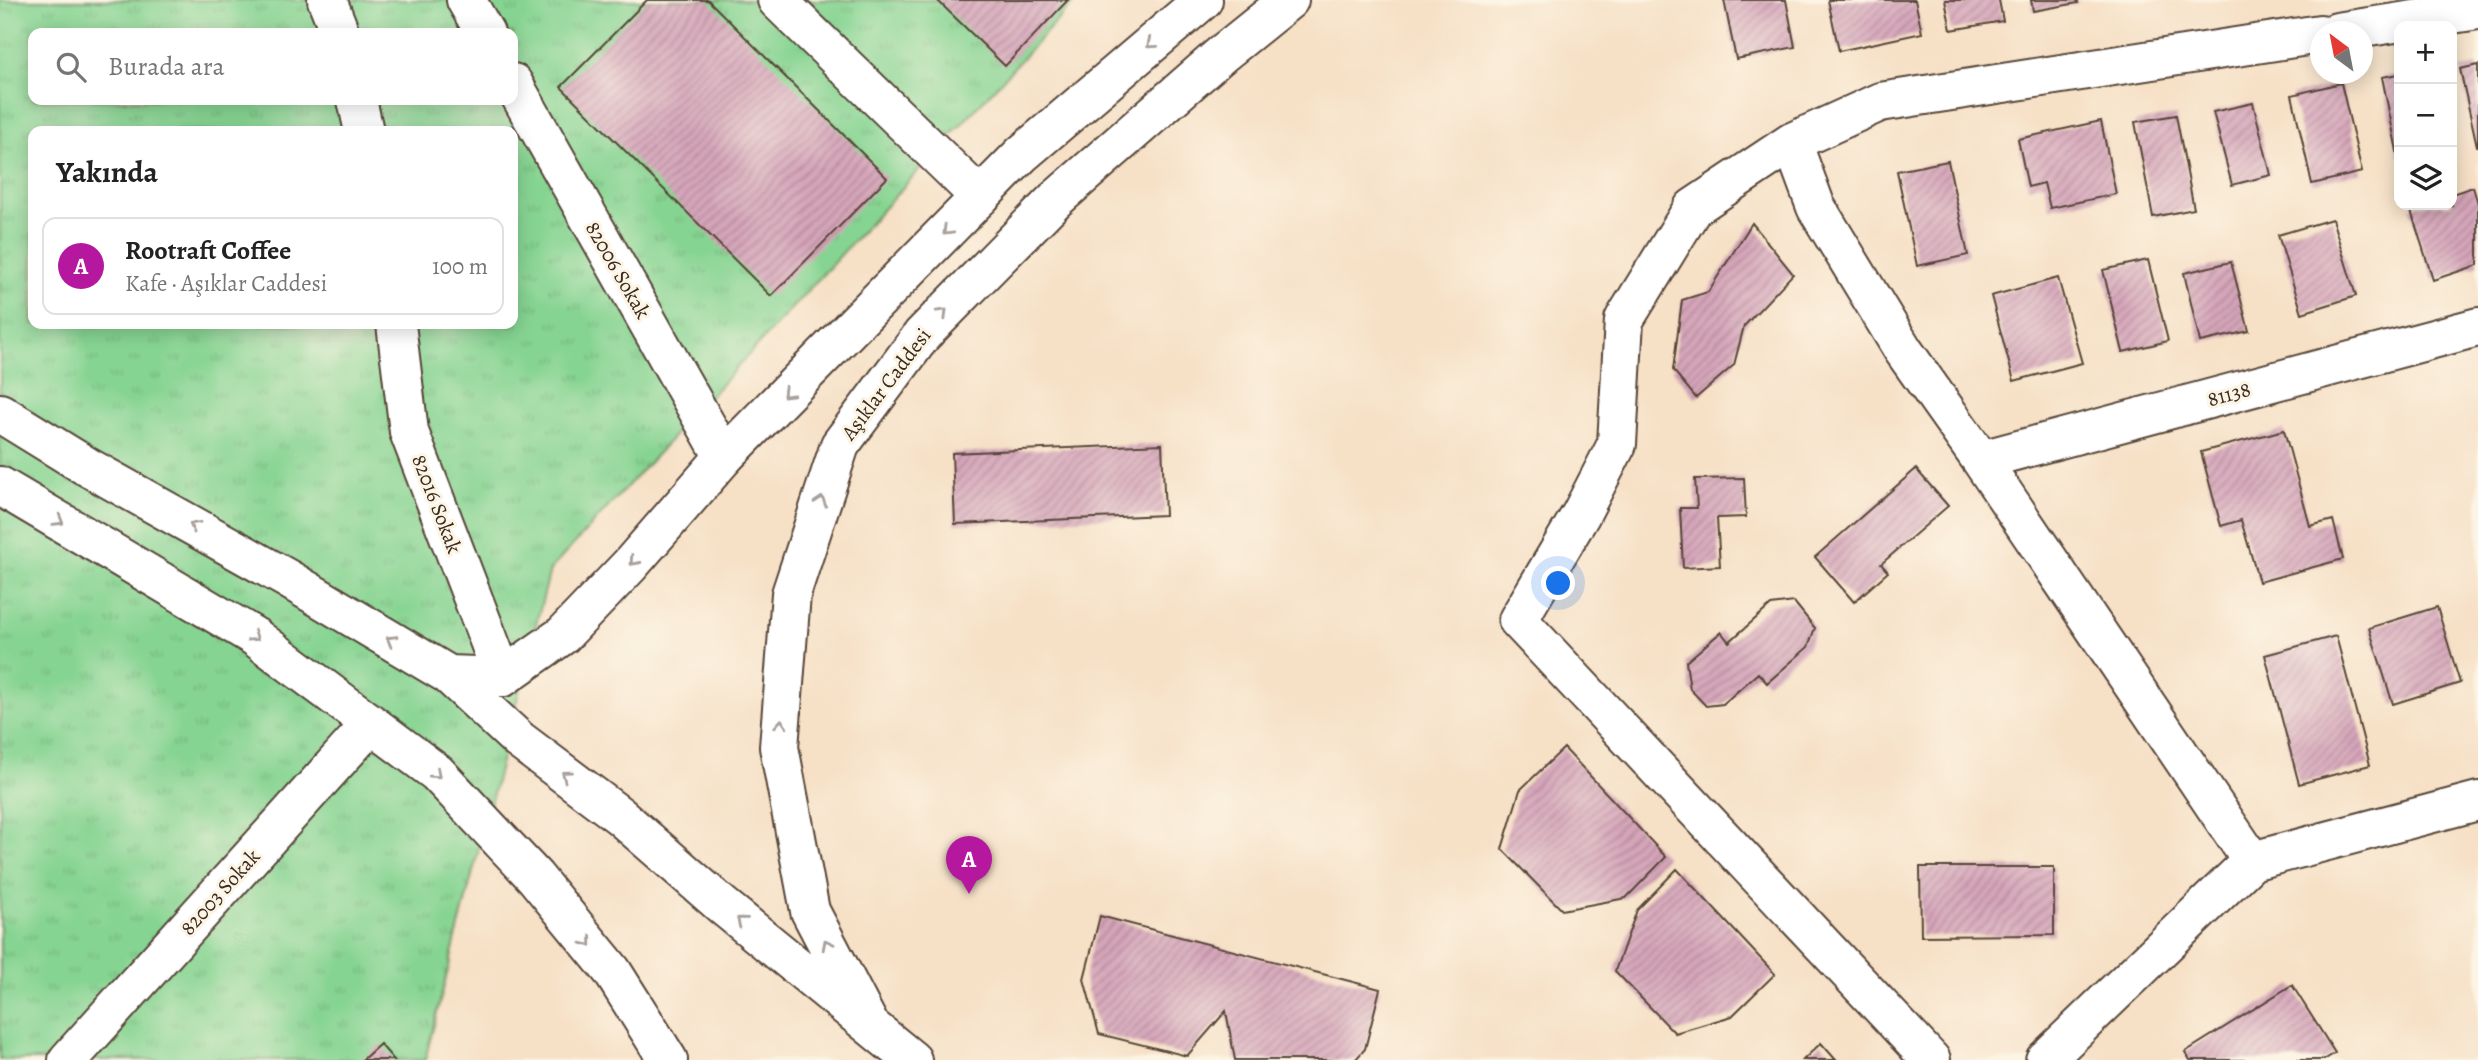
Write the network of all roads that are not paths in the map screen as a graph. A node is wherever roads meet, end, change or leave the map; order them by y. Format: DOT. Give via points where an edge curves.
graph roads {
  1 [pos="327,0"];
  2 [pos="466,0"];
  3 [pos="777,0"];
  4 [pos="1203,0"];
  5 [pos="1289,0"];
  6 [pos="2478,10"];
  7 [pos="2373,26"];
  8 [pos="338,28"];
  9 [pos="482,28"];
  10 [pos="2310,36"];
  11 [pos="518,92"];
  12 [pos="359,105"];
  13 [pos="363,126"];
  14 [pos="1791,142"];
  15 [pos="980,197"];
  16 [pos="2478,327"];
  17 [pos="397,329"];
  18 [pos="0,413"];
  19 [pos="724,457"];
  20 [pos="1981,460"];
  21 [pos="0,486"];
  22 [pos="449,675"];
  23 [pos="503,677"];
  24 [pos="371,724"];
  25 [pos="2478,801"];
  26 [pos="2252,861"];
  27 [pos="870,1026"];
  28 [pos="81,1055"];
  29 [pos="668,1060"];
  30 [pos="912,1060"];
  31 [pos="1931,1060"];
  32 [pos="2045,1060"];
  1 -- 8 [label="street"];
  2 -- 9 [label="street"];
  3 -- 15 [label="street"];
  4 -- 15 [label="street, one-way" via="1022,154"];
  27 -- 5 [label="street, Aşıklar Caddesi, one-way" via="810,911 779,747 791,594 840,445 922,335 1055,200"];
  6 -- 7 [label="street"];
  10 -- 14 [label="street" via="1880,102"];
  11 -- 19 [label="street, 82006 Sokak"];
  12 -- 13 [label="street"];
  14 -- 20 [label="street" via="1816,206 1903,350"];
  14 -- 31 [label="street" via="1693,208 1624,320 1617,444 1518,620"];
  15 -- 19 [label="street, one-way"];
  16 -- 20 [label="street, 81138"];
  17 -- 23 [label="street, 82016 Sokak" via="409,432"];
  22 -- 18 [label="street, one-way"];
  19 -- 23 [label="street, one-way" via="563,635"];
  20 -- 26 [label="street"];
  21 -- 24 [label="street, one-way" via="255,637"];
  22 -- 23 [label="street"];
  27 -- 22 [label="street, one-way" via="620,816 519,740"];
  24 -- 28 [label="street, 82003 Sokak"];
  24 -- 29 [label="street, one-way" via="437,773 535,877 612,971"];
  25 -- 26 [label="street"];
  26 -- 32 [label="street"];
  27 -- 30 [label="street"];
}
